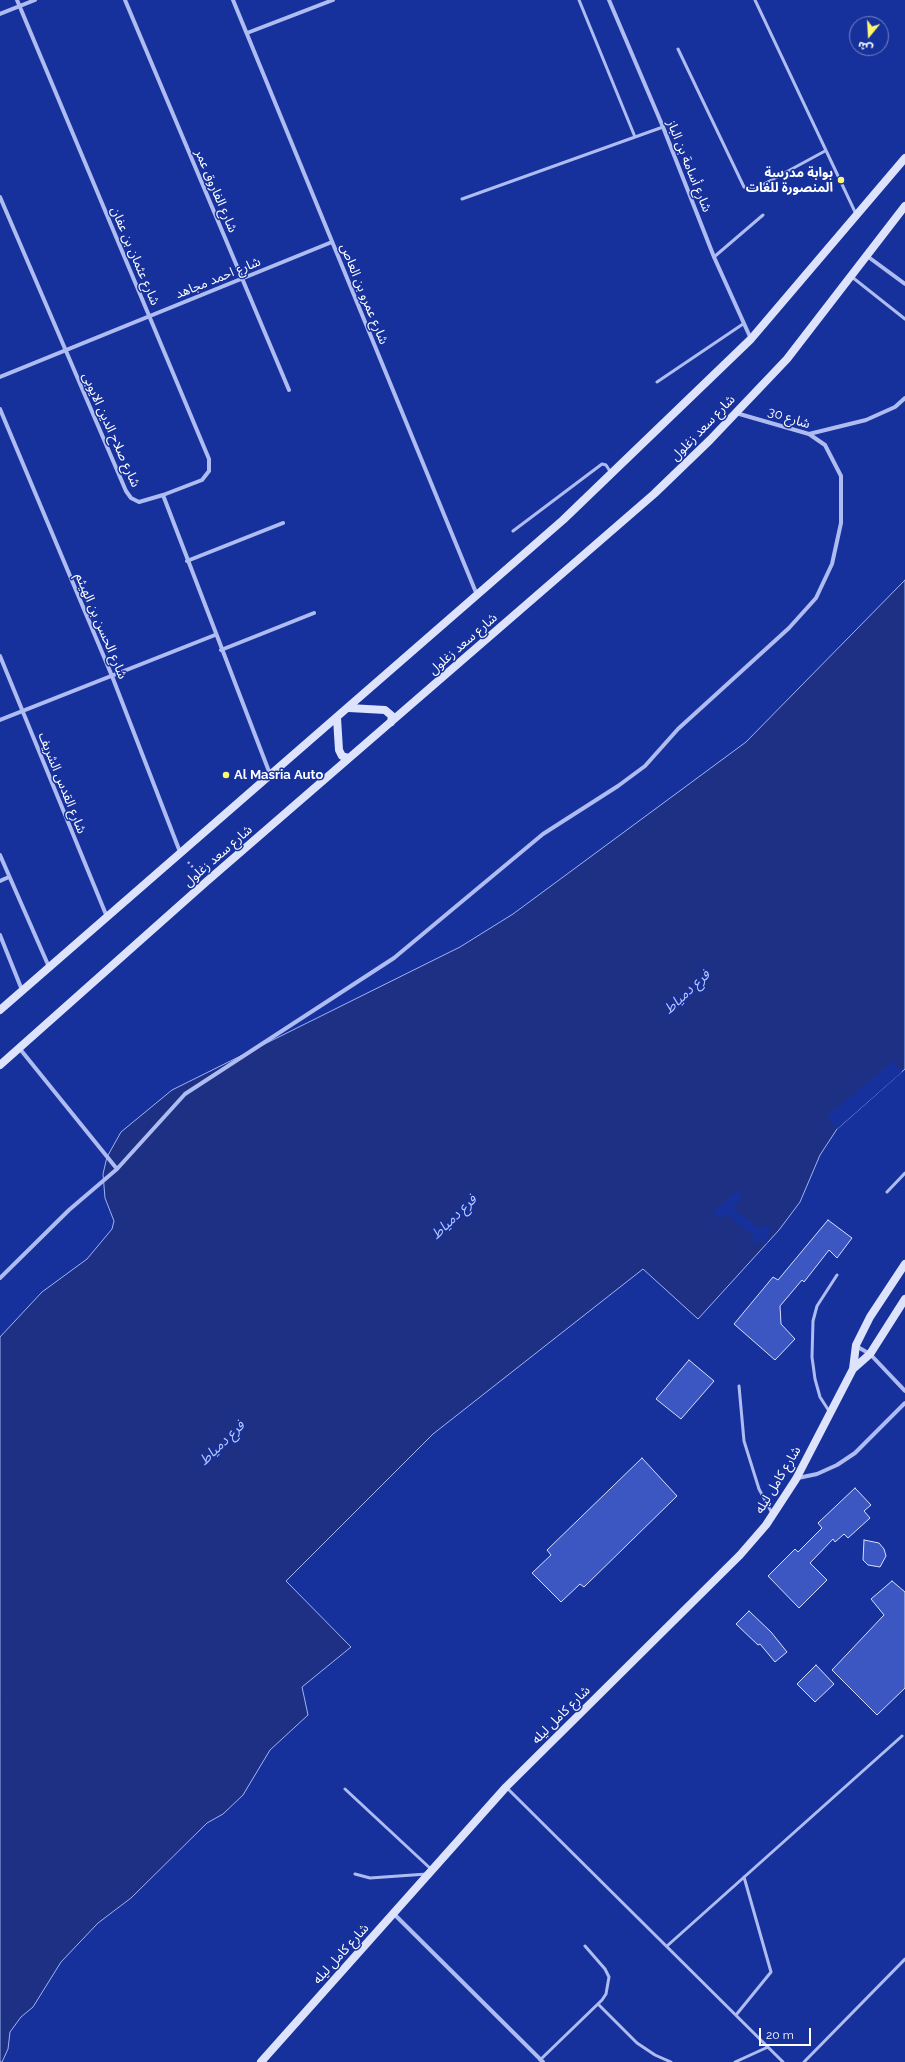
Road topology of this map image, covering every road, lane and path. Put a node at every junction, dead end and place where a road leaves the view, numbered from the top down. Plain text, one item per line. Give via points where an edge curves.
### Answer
1 (17, 0) edge
2 (35, 0) edge
3 (125, 0) edge
4 (233, 0) edge
5 (333, 0) edge
6 (579, 0) edge
7 (609, 0) edge
8 (755, 0) edge
9 (326, 1) edge
10 (19, 6) junction
11 (0, 14) edge
12 (247, 33) junction
13 (678, 49) dead end
14 (663, 127) junction
15 (635, 137) junction
16 (825, 151) junction
17 (905, 158) edge
18 (0, 196) edge
19 (462, 199) dead end
20 (905, 206) edge
21 (856, 214) junction
22 (763, 215) dead end
23 (332, 242) junction
24 (866, 255) junction
25 (714, 257) junction
26 (851, 276) junction
27 (242, 279) junction
28 (905, 284) edge
29 (150, 316) junction
30 (905, 319) edge
31 (743, 324) junction
32 (751, 339) junction
33 (66, 351) junction
34 (0, 377) edge
35 (657, 382) dead end
36 (289, 390) dead end
37 (905, 398) edge
38 (0, 409) edge
39 (735, 413) junction
40 (809, 434) junction
41 (612, 473) junction
42 (163, 495) junction
43 (283, 523) dead end
44 (513, 531) dead end
45 (187, 561) junction
46 (477, 595) junction
47 (314, 614) dead end
48 (215, 635) junction
49 (221, 650) junction
50 (0, 656) edge
51 (112, 676) junction
52 (349, 708) junction
53 (22, 711) junction
54 (337, 718) junction
55 (0, 720) edge
56 (391, 722) junction
57 (349, 758) junction
58 (270, 775) junction
59 (180, 852) junction
60 (0, 855) edge
61 (9, 877) junction
62 (0, 881) edge
63 (206, 882) junction
64 (107, 917) junction
65 (0, 935) edge
66 (49, 968) junction
67 (23, 990) junction
68 (0, 1010) edge
69 (20, 1049) junction
70 (0, 1065) edge
71 (117, 1169) junction
72 (905, 1173) edge
73 (887, 1192) dead end
74 (905, 1264) edge
75 (837, 1276) dead end
76 (0, 1278) edge
77 (905, 1299) edge
78 (856, 1345) junction
79 (870, 1354) junction
80 (853, 1369) junction
81 (739, 1386) dead end
82 (905, 1391) edge
83 (905, 1404) edge
84 (830, 1413) junction
85 (796, 1478) junction
86 (773, 1514) junction
87 (902, 1736) dead end
88 (506, 1788) junction
89 (345, 1789) dead end
90 (430, 1872) junction
91 (355, 1874) dead end
92 (744, 1877) junction
93 (393, 1913) junction
94 (585, 1946) dead end
95 (667, 1946) junction
96 (905, 1959) edge
97 (598, 2004) junction
98 (736, 2015) junction
99 (768, 2047) junction
100 (542, 2061) edge
101 (261, 2062) edge
102 (671, 2062) edge
103 (735, 2062) edge
104 (783, 2062) edge
105 (804, 2062) edge

1 - 10 street, شارع عثمان بن عفان
2 - 10 street
3 - 27 street, شارع الفاروق عمر
4 - 12 street, شارع عمرو بن العاص
5 - 9 street
6 - 15 lane
7 - 14 street, شارع أسامة بن الباز
8 - 16 lane
9 - 12 street
10 - 11 street
10 - 29 street, شارع عثمان بن عفان
12 - 23 street, شارع عمرو بن العاص
13 - 16 lane via 744,187 753,190
14 - 15 lane
14 - 25 street, شارع أسامة بن الباز
15 - 19 lane
16 - 21 lane
17 - 21 main road, شارع سعد زغلول
18 - 33 street, شارع صلاح الدين الايوبى
20 - 24 main road, شارع سعد زغلول
21 - 32 main road, شارع سعد زغلول
22 - 25 lane
23 - 27 street, شارع احمد مجاهد
23 - 46 street, شارع عمرو بن العاص
24 - 26 main road, شارع سعد زغلول
24 - 28 street
25 - 31 street, شارع أسامة بن الباز
26 - 30 lane
26 - 39 main road, شارع سعد زغلول via 787,359
27 - 29 street, شارع احمد مجاهد
27 - 36 street, شارع الفاروق عمر
29 - 33 street, شارع احمد مجاهد
29 - 42 street, شارع عثمان بن عفان via 210,465 202,480
31 - 32 street, شارع أسامة بن الباز
31 - 35 lane
32 - 41 main road, شارع سعد زغلول
33 - 34 street, شارع احمد مجاهد
33 - 42 street, شارع صلاح الدين الايوبى via 128,495 139,502
37 - 40 street via 895,407 866,420
38 - 51 street, شارع الحسن بن الهيثم
39 - 40 street, شارع 30
39 - 56 main road, شارع سعد زغلول via 654,494
40 - 71 street, شارع 30 via 825,445 840,476 841,523 832,564 816,598 789,628 678,729 645,766 543,834 394,958 185,1094
41 - 44 lane via 606,465 601,465
41 - 46 main road, شارع سعد زغلول via 563,520
42 - 45 street
43 - 45 street
45 - 48 street
46 - 52 main road, شارع سعد زغلول
47 - 49 street
48 - 49 street
48 - 51 street
49 - 58 street
50 - 53 street, شارع القدس الشريف
51 - 53 street
51 - 59 street, شارع الحسن بن الهيثم
52 - 54 main road, شارع سعد زغلول
52 - 56 main road via 385,710 392,716
53 - 55 street
53 - 64 street, شارع القدس الشريف
54 - 57 main road via 339,750 342,756
54 - 58 main road, شارع سعد زغلول
56 - 57 main road, شارع سعد زغلول
57 - 63 main road, شارع سعد زغلول
58 - 59 main road, شارع سعد زغلول
59 - 63 path
59 - 64 main road, شارع سعد زغلول
60 - 61 street
61 - 62 street
61 - 66 street
63 - 69 main road, شارع سعد زغلول
64 - 66 main road, شارع سعد زغلول
65 - 67 street
66 - 67 main road, شارع سعد زغلول
67 - 68 main road, شارع سعد زغلول
69 - 70 main road, شارع سعد زغلول
69 - 71 street
71 - 76 street, شارع 30 via 69,1210
72 - 73 lane
74 - 78 main road, شارع كامل ليله via 870,1317
75 - 84 lane via 817,1306 813,1321 812,1357 815,1379 820,1397
77 - 79 main road, شارع كامل ليله
78 - 79 street
78 - 80 main road, شارع كامل ليله
79 - 80 main road, شارع كامل ليله
79 - 82 street
80 - 84 main road, شارع كامل ليله
81 - 86 lane via 744,1441 759,1489
83 - 85 street via 855,1453 824,1471
84 - 85 main road, شارع كامل ليله
85 - 86 main road, شارع كامل ليله
86 - 88 main road, شارع كامل ليله via 740,1555
87 - 92 lane
88 - 90 main road, شارع كامل ليله
88 - 95 lane
89 - 90 lane
90 - 91 lane via 370,1878
90 - 93 main road, شارع كامل ليله
92 - 95 lane
92 - 98 lane via 771,1972
93 - 100 street
93 - 101 main road, شارع كامل ليله
94 - 97 lane via 605,1968 608,1977 606,1994
95 - 98 lane
96 - 105 lane
97 - 100 lane
97 - 102 lane via 637,2042 655,2055
98 - 99 lane
99 - 103 lane
99 - 104 lane

